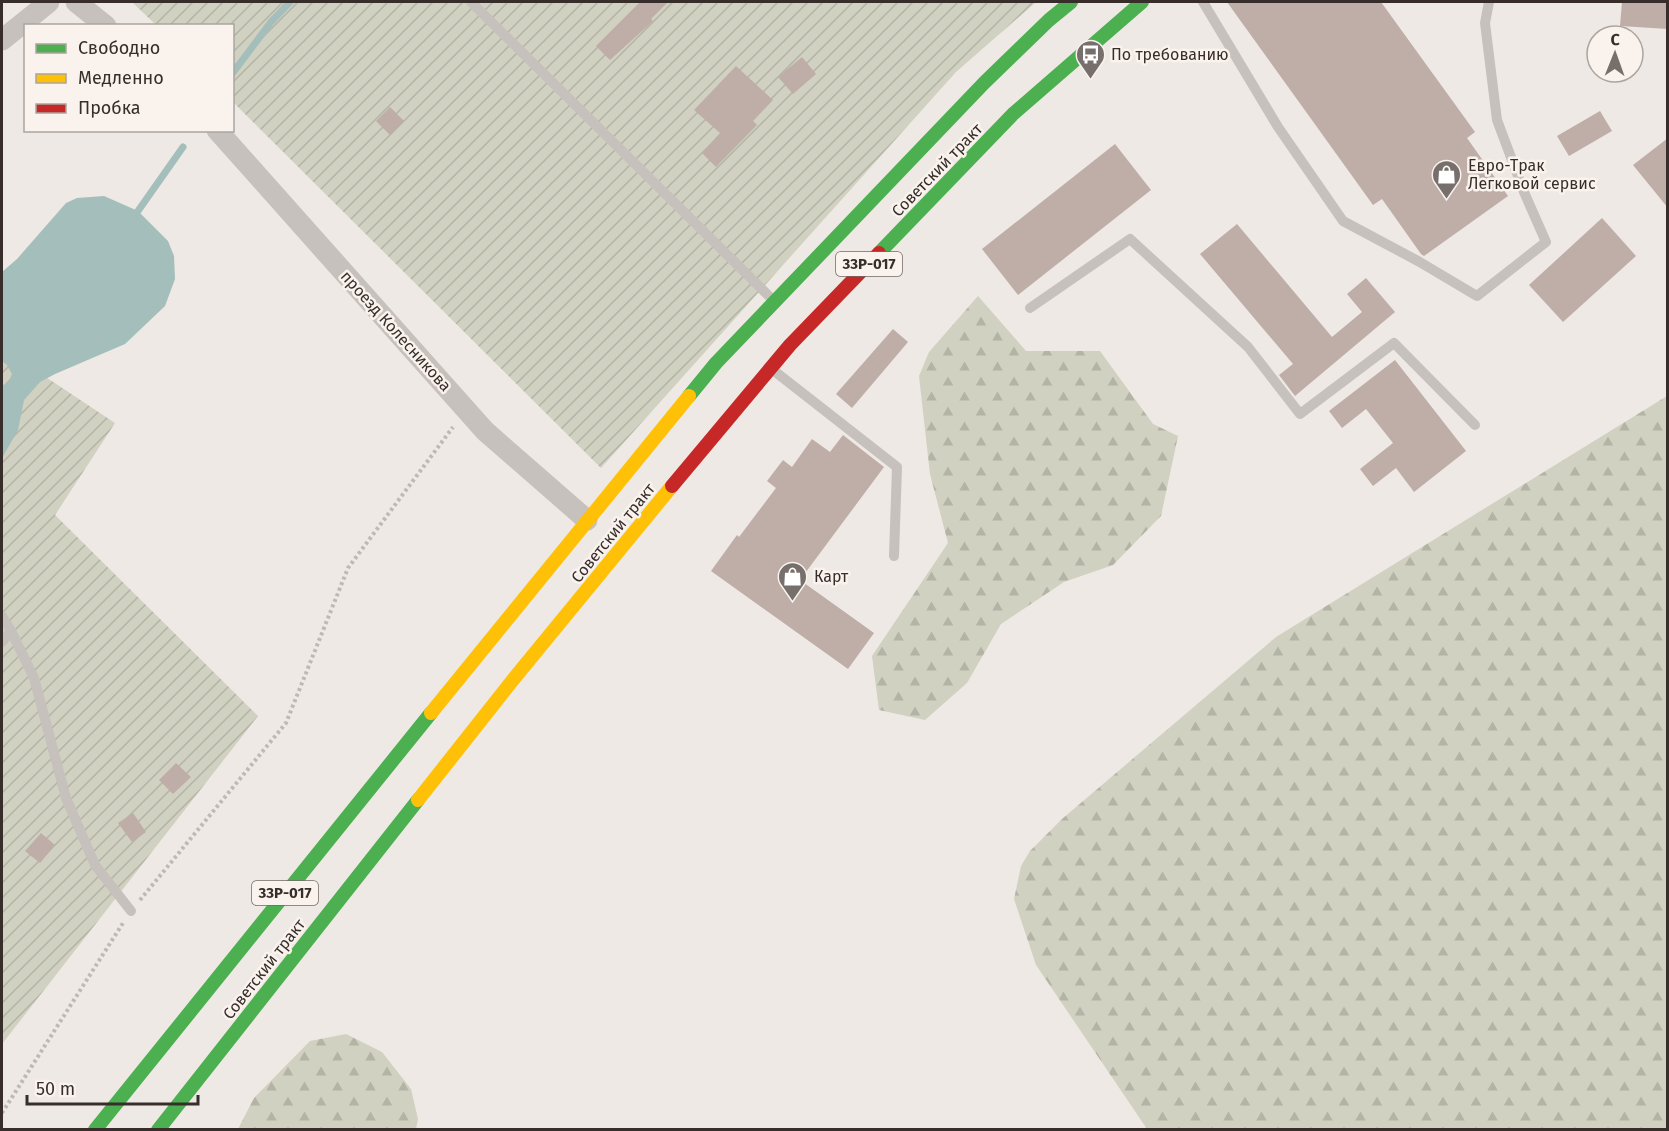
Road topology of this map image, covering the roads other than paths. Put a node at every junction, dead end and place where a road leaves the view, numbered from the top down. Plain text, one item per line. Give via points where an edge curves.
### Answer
1 (50, 2) edge
2 (76, 2) edge
3 (471, 2) edge
4 (1071, 2) edge
5 (1142, 2) edge
6 (1203, 2) edge
7 (1489, 2) edge
8 (104, 24) edge
9 (2, 40) edge
10 (219, 132) edge
11 (775, 302) junction
12 (1030, 308) dead end
13 (771, 368) junction
14 (1475, 425) dead end
15 (591, 523) junction
16 (894, 556) dead end
17 (2, 616) edge
18 (10, 631) junction
19 (2, 642) edge
20 (131, 911) road end
21 (95, 1130) edge
22 (158, 1130) edge

1 - 9 street
2 - 8 street
3 - 11 lane
4 - 11 highway, Советский тракт / 33Р-017 via 984,83
5 - 13 highway, Советский тракт / 33Р-017 via 1013,114
6 - 7 lane via 1278,127 1343,221 1477,296 1546,242 1497,120 1485,23
10 - 15 street, проезд Колесникова via 485,431
11 - 15 highway, Советский тракт / 33Р-017 via 716,363
12 - 14 lane via 1130,239 1248,347 1300,414 1394,343
13 - 16 lane via 897,466
13 - 22 highway, Советский тракт / 33Р-017 via 616,546
15 - 21 highway, Советский тракт / 33Р-017
17 - 18 lane
18 - 19 lane
18 - 20 lane via 34,678 70,807 95,865

